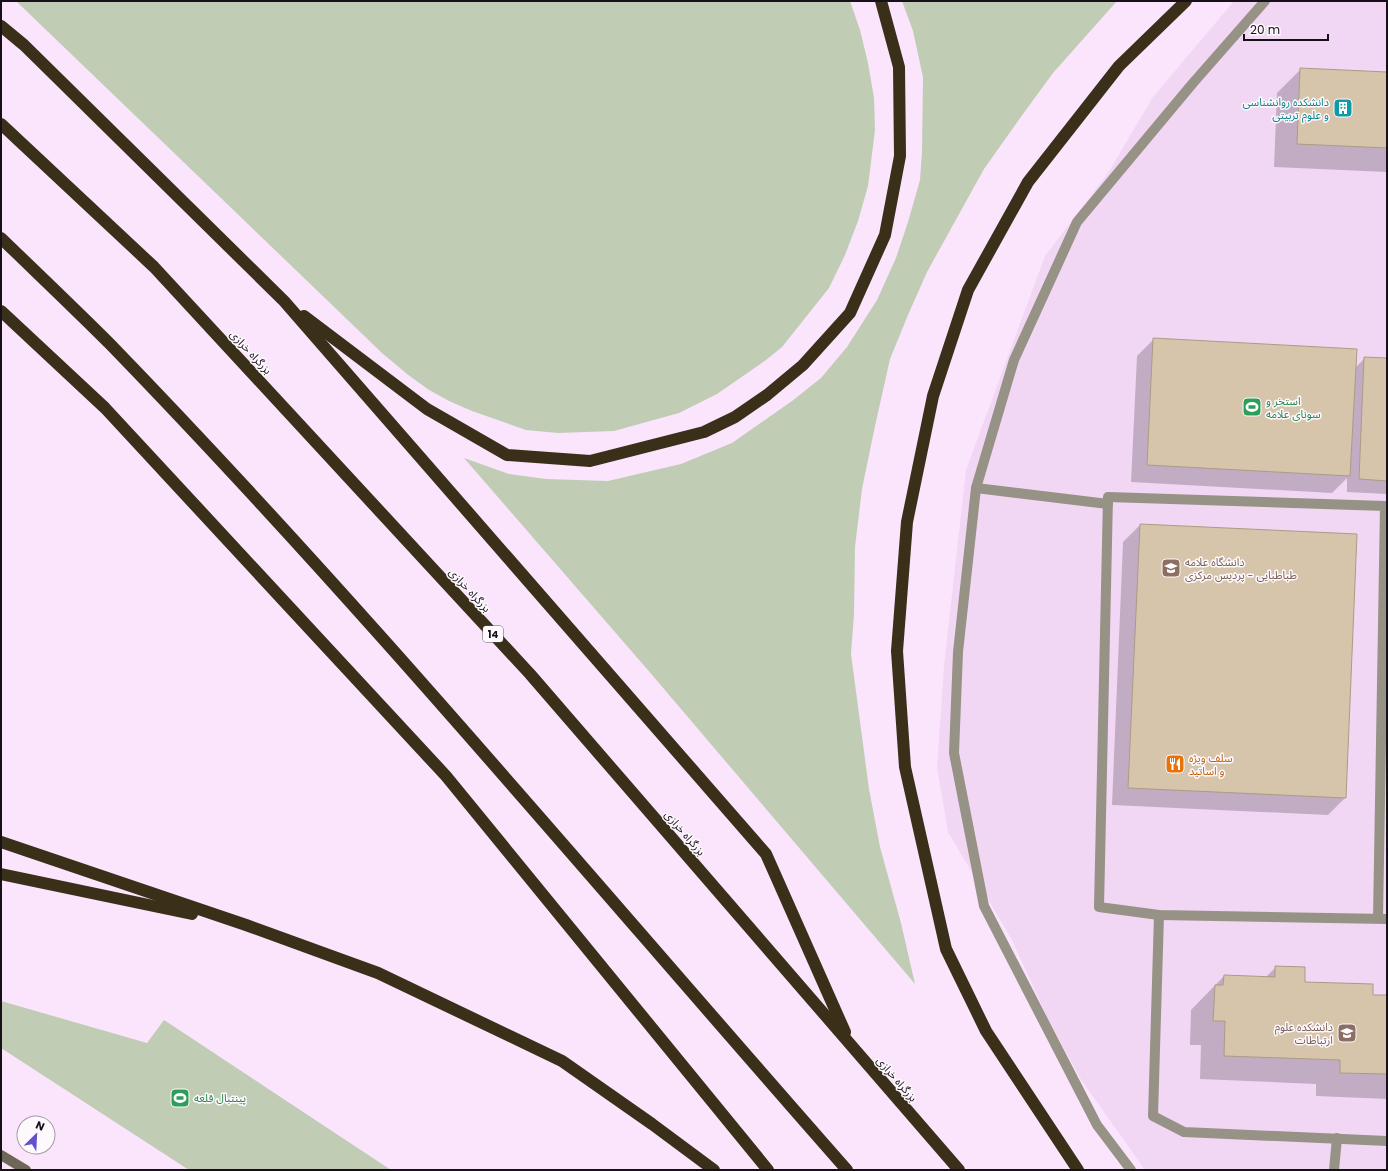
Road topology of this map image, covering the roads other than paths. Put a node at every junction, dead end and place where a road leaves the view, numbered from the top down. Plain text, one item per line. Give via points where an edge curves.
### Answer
1 (881, 1) edge
2 (1186, 1) edge
3 (1265, 1) edge
4 (1, 26) edge
5 (1, 124) edge
6 (1, 238) edge
7 (284, 301) junction
8 (1, 311) edge
9 (976, 488) junction
10 (1108, 504) junction
11 (1386, 506) edge
12 (1, 842) edge
13 (1, 874) edge
14 (1159, 915) junction
15 (1383, 919) edge
16 (246, 925) junction
17 (850, 1044) junction
18 (1337, 1138) junction
19 (1387, 1141) edge
20 (1, 1155) edge
21 (26, 1170) edge
22 (714, 1170) edge
23 (768, 1170) edge
24 (847, 1170) edge
25 (959, 1170) edge
26 (1078, 1170) edge
27 (1131, 1170) edge
28 (1334, 1170) edge

1 - 7 highway via 899,67 900,156 885,235 850,313 803,365 734,417 704,432 590,461 507,454 427,409
2 - 26 highway via 1119,66 1028,182 968,290 933,396 907,522 897,651 905,767 946,949 986,1031
3 - 9 lane via 1077,222 1014,360
4 - 7 highway via 30,51
5 - 17 highway, بزرگراه خرازی / 14 via 154,267 524,668
6 - 24 highway via 108,342 244,485 438,699
7 - 17 highway via 766,854
8 - 23 highway via 105,408 446,776
9 - 10 lane
9 - 27 lane via 958,652 954,753 984,906 1097,1125
10 - 11 lane via 1108,497
10 - 14 lane via 1099,907
11 - 15 lane
12 - 16 highway
13 - 16 highway
14 - 15 lane
14 - 18 lane via 1152,1116 1184,1132
16 - 22 highway via 378,973 562,1061
17 - 25 highway, بزرگراه خرازی / 14
18 - 19 lane
18 - 28 lane
20 - 21 street

